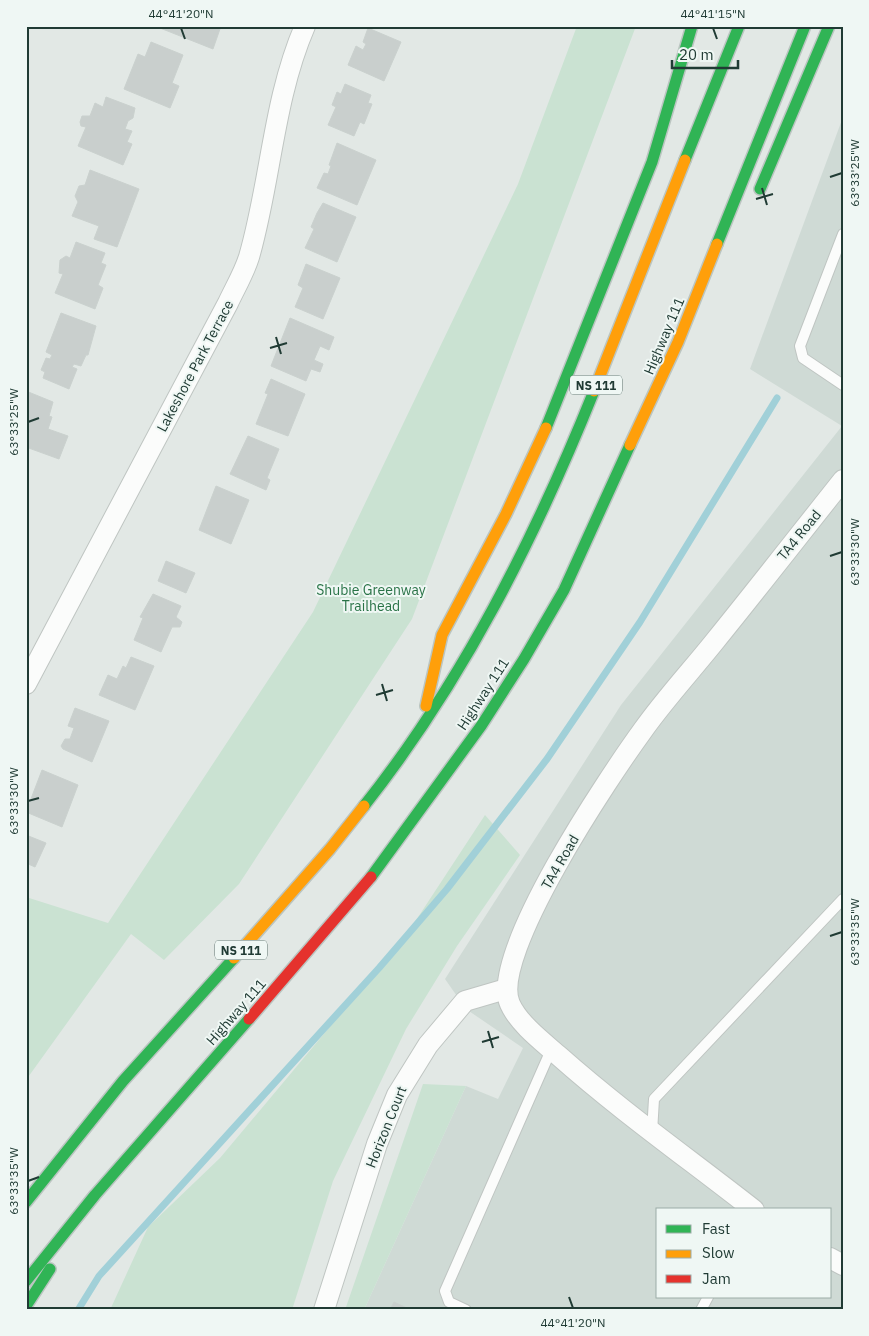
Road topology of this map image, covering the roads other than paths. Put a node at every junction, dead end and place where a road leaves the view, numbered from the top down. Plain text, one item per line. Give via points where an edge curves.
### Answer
1 (305, 26) edge
2 (692, 26) edge
3 (739, 26) edge
4 (805, 26) edge
5 (829, 26) edge
6 (757, 197) dead end
7 (843, 234) edge
8 (677, 373) dead end
9 (843, 385) edge
10 (628, 453) junction
11 (843, 480) edge
12 (26, 684) edge
13 (421, 727) junction
14 (840, 907) edge
15 (506, 989) junction
16 (551, 1050) junction
17 (652, 1132) junction
18 (52, 1167) junction
19 (26, 1191) edge
20 (95, 1195) junction
21 (26, 1202) edge
22 (751, 1208) edge
23 (26, 1281) edge
24 (707, 1298) edge
25 (26, 1306) edge
26 (324, 1310) edge
27 (466, 1310) edge
28 (701, 1310) edge

1 - 12 street, Lakeshore Park Terrace via 294,51 280,102 248,260
2 - 13 highway via 652,162 548,423 506,514 442,636
3 - 13 highway, NS 111 via 576,434 535,528 469,651
4 - 10 highway, Highway 111 via 678,342
5 - 6 highway
7 - 9 lane via 800,346 803,358
8 - 10 highway
10 - 20 highway, Highway 111 via 564,590 524,659 436,789 380,866 307,953
11 - 15 street, TA4 Road via 643,730 612,776 548,880 521,934
13 - 18 highway, NS 111 via 374,792 309,872
14 - 17 lane via 654,1099
15 - 16 street via 510,1004 521,1020
15 - 26 street, Horizon Court via 465,1001 428,1045 396,1095
16 - 17 street
16 - 27 lane via 444,1291 448,1302
17 - 22 street
18 - 19 highway
18 - 21 highway, NS 111
20 - 23 highway, Highway 111
20 - 25 highway
24 - 28 lane

